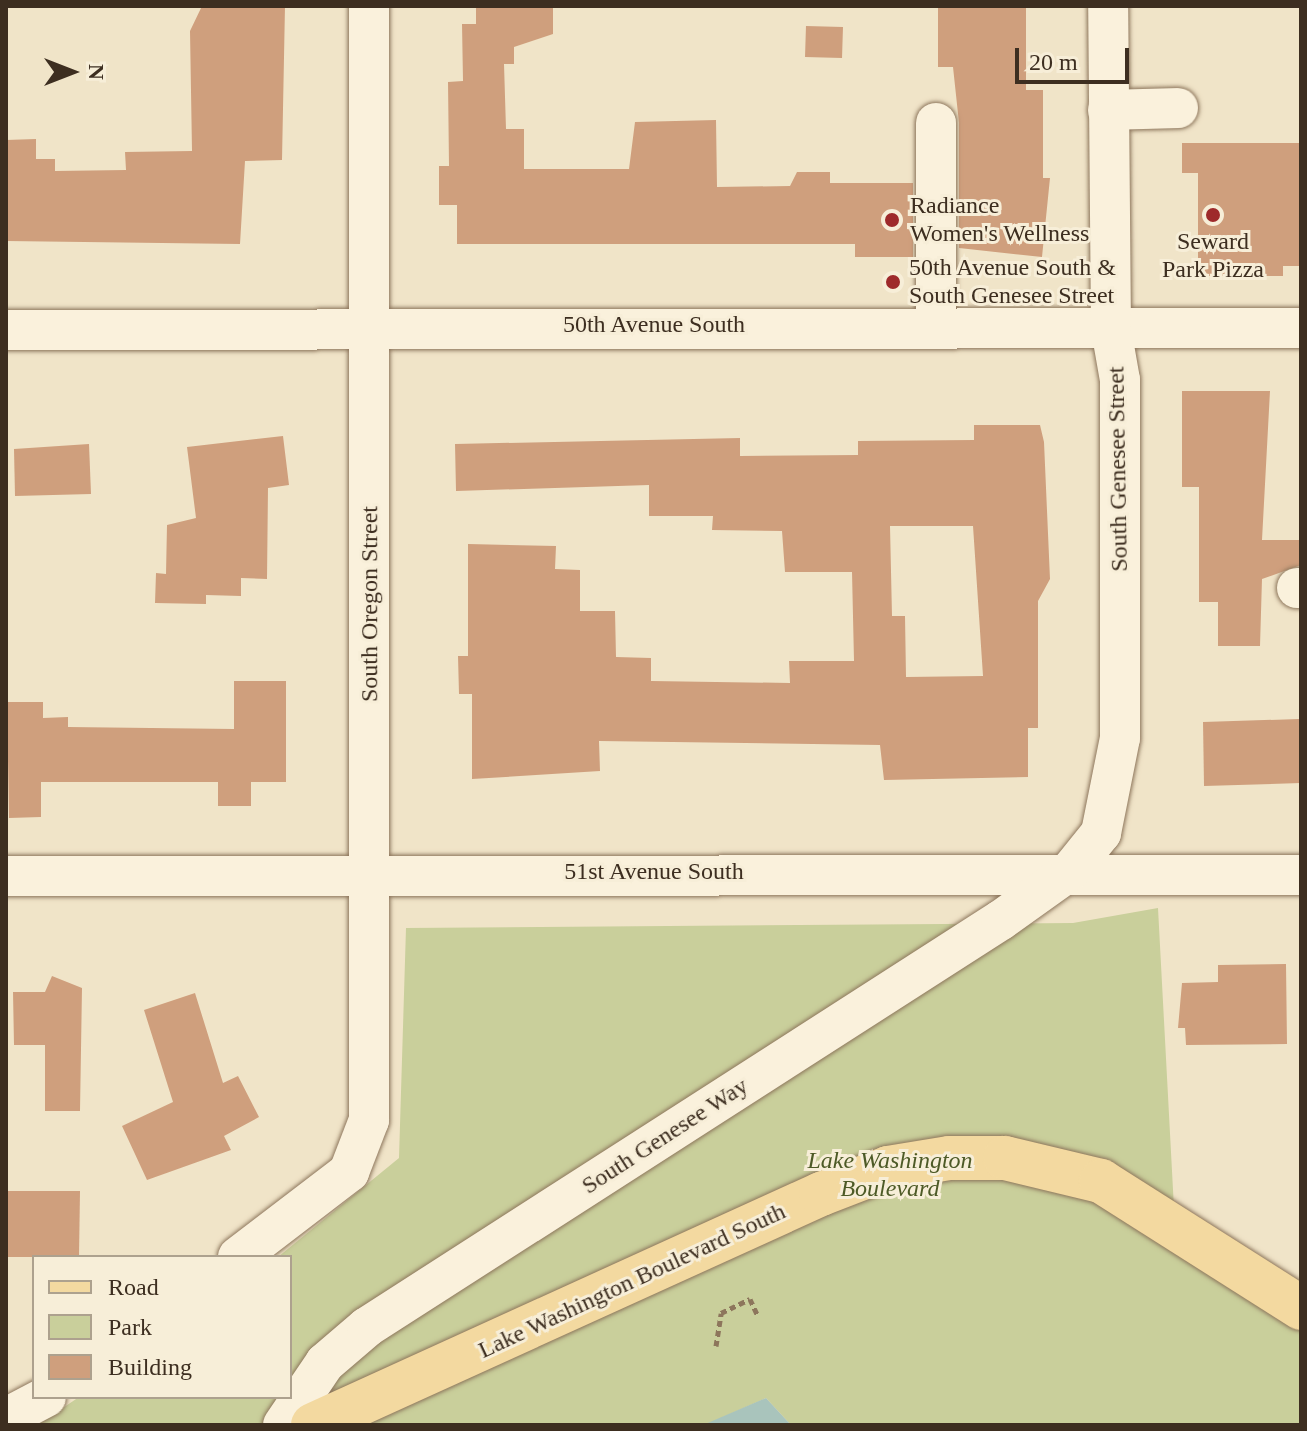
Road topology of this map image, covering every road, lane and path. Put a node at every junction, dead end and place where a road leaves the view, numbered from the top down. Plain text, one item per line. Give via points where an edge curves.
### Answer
1 (369, 6) edge
2 (1108, 6) edge
3 (1178, 108) dead end
4 (1108, 110) junction
5 (936, 123) dead end
6 (936, 324) junction
7 (370, 327) junction
8 (1301, 328) edge
9 (1111, 329) junction
10 (6, 330) edge
11 (1071, 870) junction
12 (371, 873) junction
13 (1301, 875) edge
14 (6, 876) edge
15 (241, 1255) edge
16 (1301, 1308) edge
17 (758, 1316) dead end
18 (716, 1346) dead end
19 (42, 1399) edge
20 (6, 1418) edge
21 (283, 1425) edge
22 (313, 1425) edge

1 - 7 street, South Oregon Street
2 - 4 street, South Genesee Street
3 - 4 street
4 - 9 street, South Genesee Street
5 - 6 street
6 - 7 street, 50th Avenue South
6 - 9 street, 50th Avenue South
7 - 10 street, 50th Avenue South
7 - 12 street, South Oregon Street
8 - 9 street, 50th Avenue South
9 - 11 street, South Genesee Street via 1120,380 1120,738 1101,833
11 - 12 street, 51st Avenue South
11 - 13 street, 51st Avenue South
11 - 21 street, South Genesee Way via 367,1327 325,1363
12 - 14 street, 51st Avenue South
12 - 15 street, South Oregon Street via 369,1120 364,1149 329,1188
16 - 22 main road, Lake Washington Boulevard South via 1101,1181 1005,1158 949,1158 888,1168 821,1194
17 - 18 path via 750,1299 721,1313
19 - 20 street

